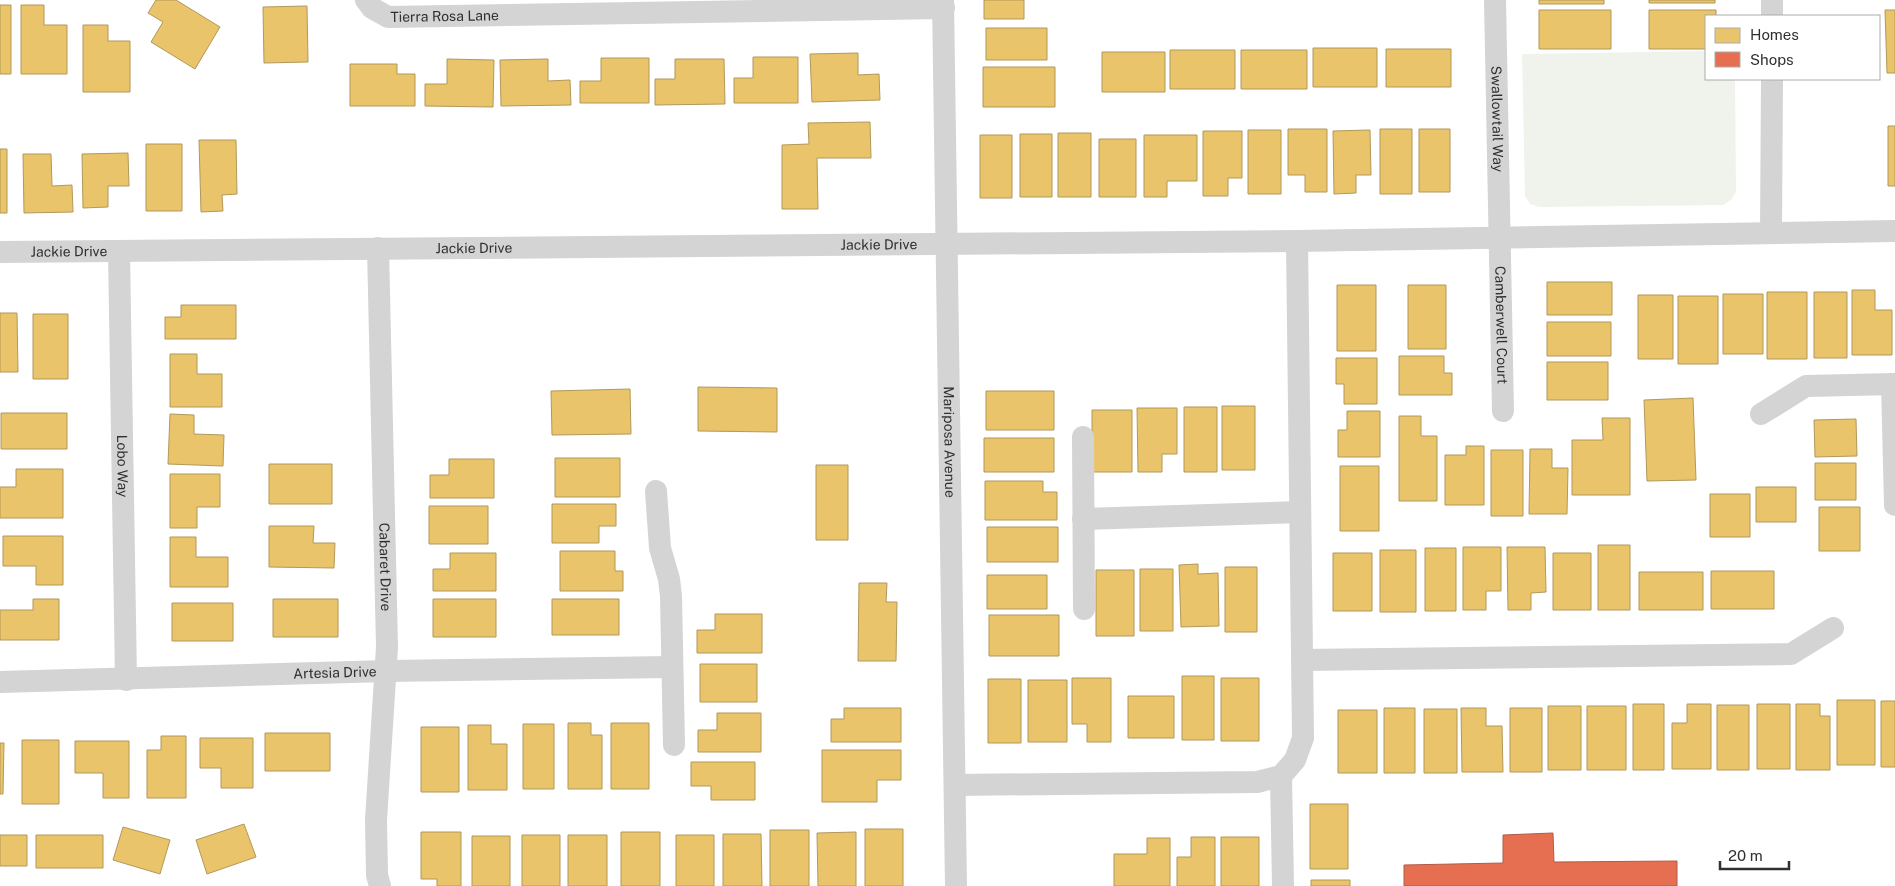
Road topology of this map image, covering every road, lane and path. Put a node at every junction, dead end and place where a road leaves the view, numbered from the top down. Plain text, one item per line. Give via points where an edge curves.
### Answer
1 (366, 0) edge
2 (1495, 0) edge
3 (1772, 0) edge
4 (943, 4) edge
5 (530, 7) edge
6 (1772, 15) edge
7 (1772, 80) edge
8 (1895, 231) edge
9 (1771, 232) junction
10 (1499, 238) junction
11 (1297, 241) junction
12 (947, 243) junction
13 (378, 248) junction
14 (0, 252) edge
15 (119, 252) junction
16 (1893, 384) edge
17 (1503, 411) dead end
18 (1761, 414) dead end
19 (1083, 437) dead end
20 (656, 491) dead end
21 (1895, 506) edge
22 (1300, 512) junction
23 (1083, 519) junction
24 (1084, 609) dead end
25 (1833, 628) dead end
26 (1302, 660) junction
27 (671, 667) junction
28 (388, 671) junction
29 (126, 680) junction
30 (0, 682) edge
31 (674, 745) dead end
32 (1281, 776) junction
33 (955, 785) junction
34 (380, 886) edge
35 (956, 886) edge
36 (1283, 886) edge

1 - 5 street, Tierra Rosa Lane via 372,8 388,17
2 - 10 street, Swallowtail Way
3 - 6 street
4 - 5 street, Tierra Rosa Lane
4 - 12 street, Mariposa Avenue
7 - 9 street
8 - 9 street, Jackie Drive
9 - 10 street, Jackie Drive
10 - 11 street, Jackie Drive
10 - 17 street, Camberwell Court
11 - 12 street, Jackie Drive
11 - 22 street
12 - 13 street, Jackie Drive
12 - 33 street, Mariposa Avenue
13 - 15 street, Jackie Drive
13 - 28 street, Cabaret Drive
14 - 15 street, Jackie Drive
15 - 29 street, Lobo Way
16 - 18 street via 1806,386
16 - 21 street
19 - 23 street
20 - 27 street via 660,548 671,596
22 - 23 street
22 - 26 street
23 - 24 street
25 - 26 street via 1791,654
26 - 32 street via 1303,738 1295,760
27 - 28 street, Artesia Drive
27 - 31 street
28 - 29 street, Artesia Drive
28 - 34 street, Cabaret Drive via 376,820
29 - 30 street, Artesia Drive
32 - 33 street via 1257,782
32 - 36 street
33 - 35 street, Mariposa Avenue

